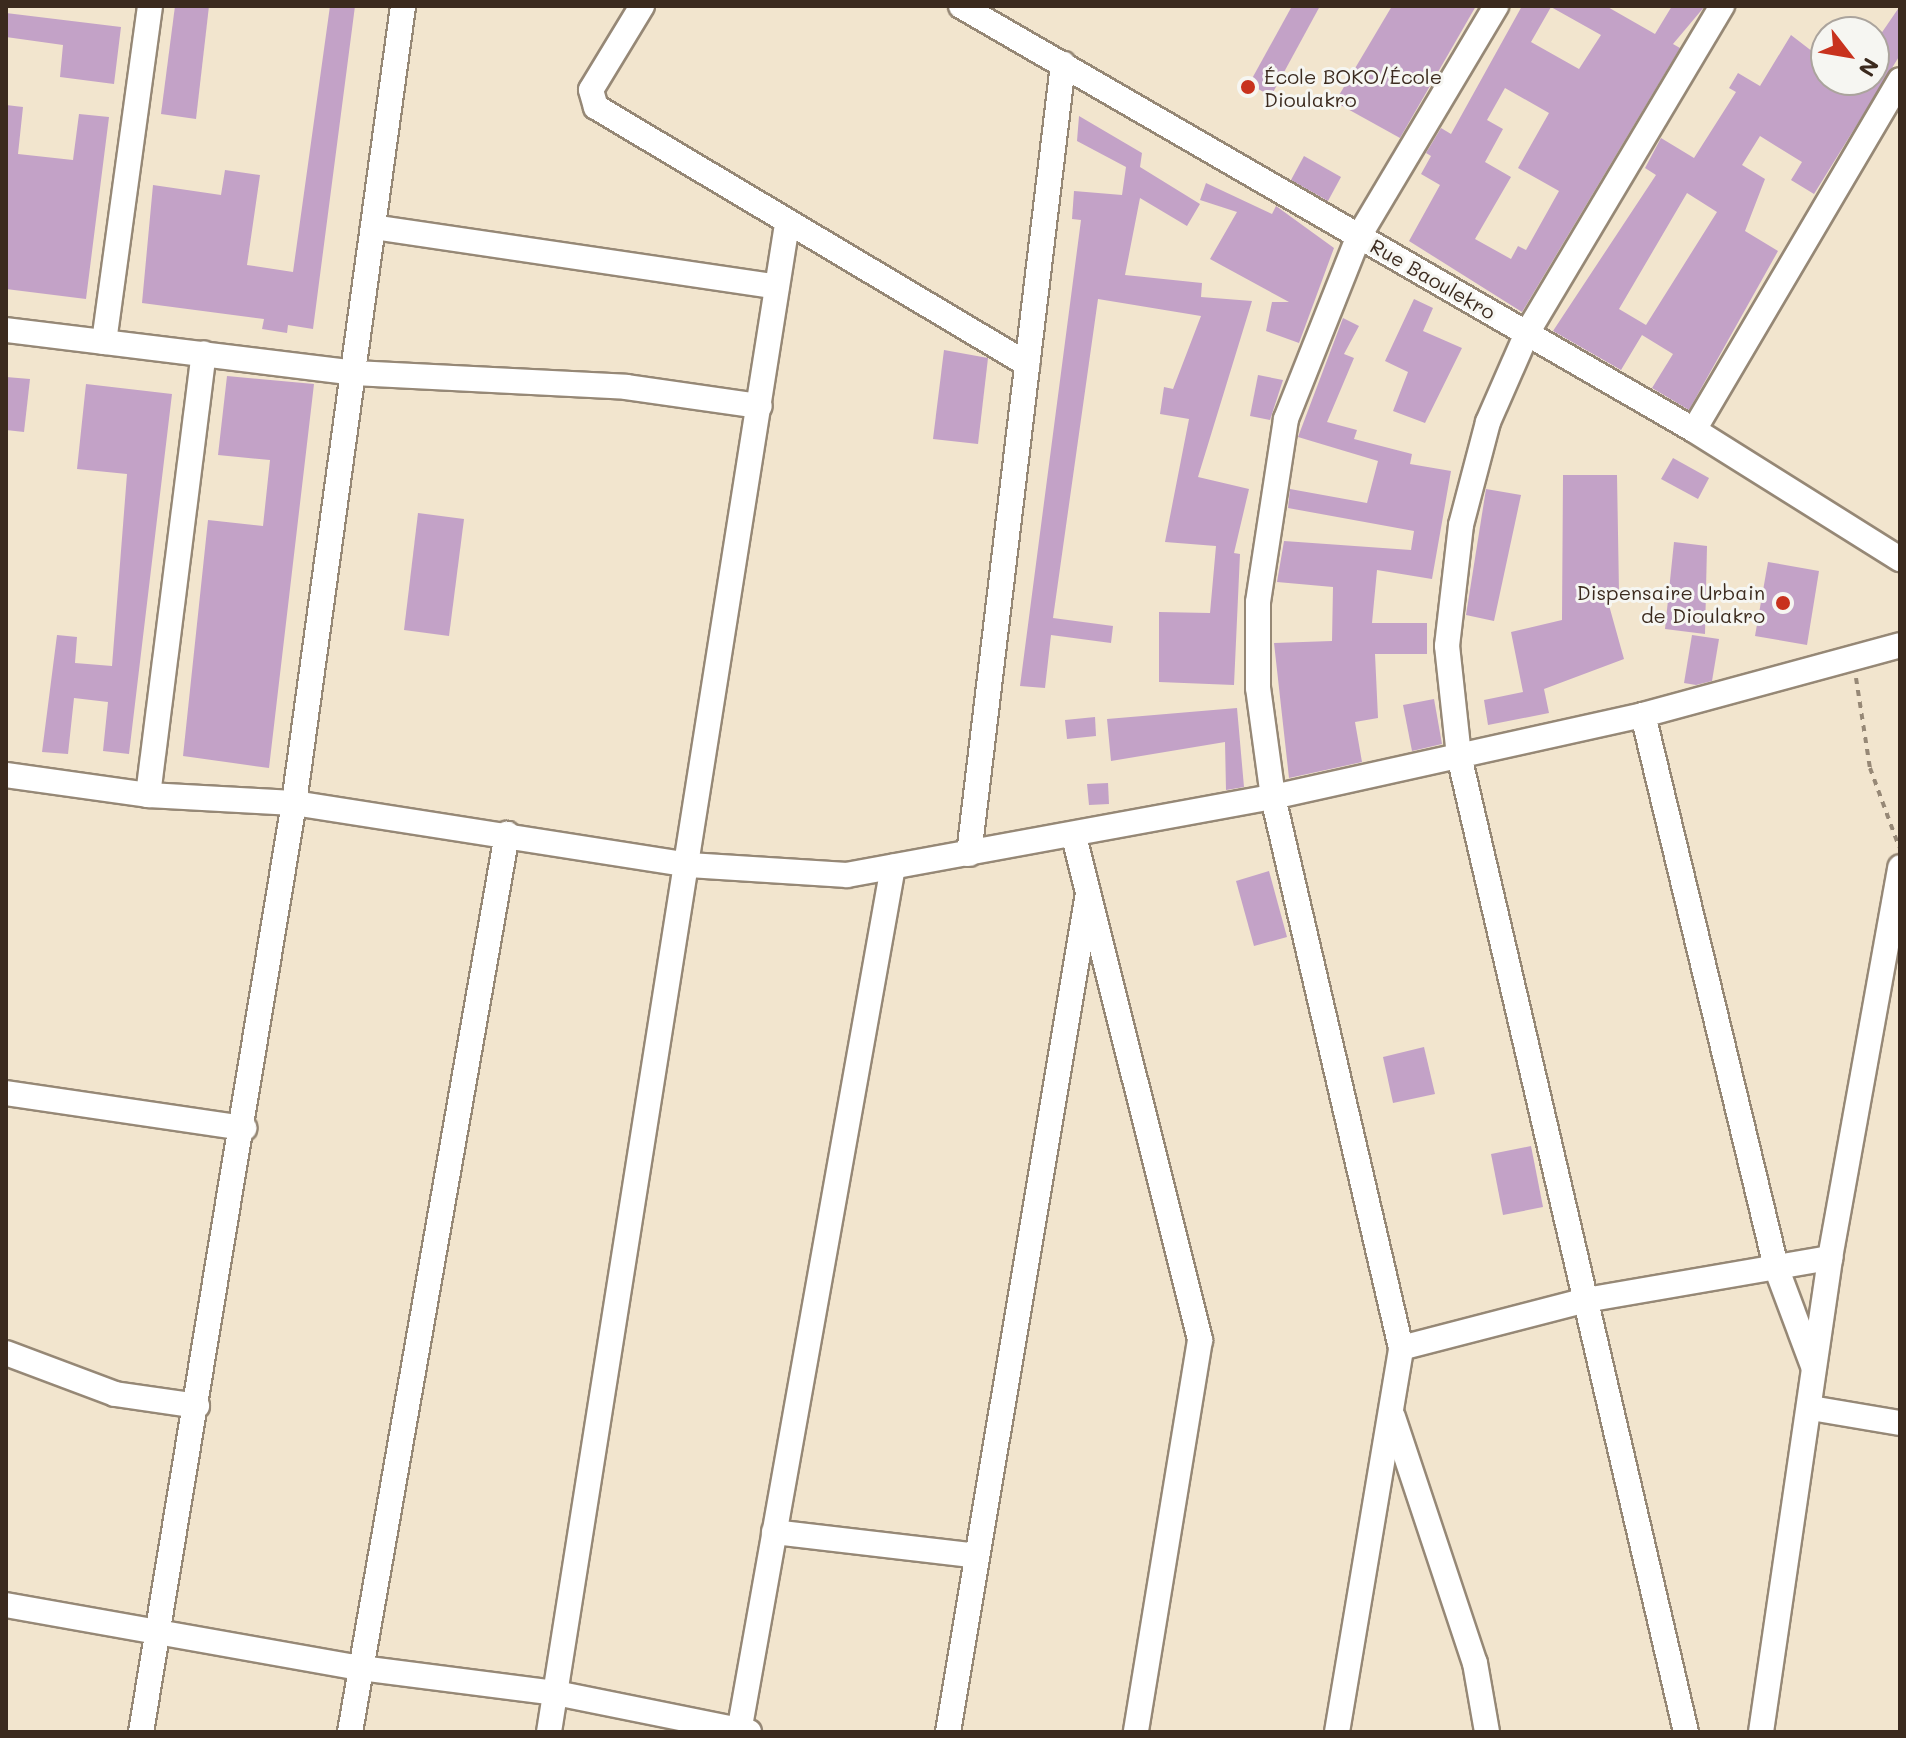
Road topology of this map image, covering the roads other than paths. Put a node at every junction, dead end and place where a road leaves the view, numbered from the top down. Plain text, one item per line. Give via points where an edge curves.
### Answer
1 (150, 6) edge
2 (403, 6) edge
3 (642, 6) edge
4 (961, 6) edge
5 (1496, 6) edge
6 (1722, 6) edge
7 (1063, 64) junction
8 (1900, 80) edge
9 (787, 224) junction
10 (373, 227) junction
11 (1359, 236) junction
12 (777, 287) junction
13 (6, 330) edge
14 (1527, 333) junction
15 (104, 342) junction
16 (204, 354) junction
17 (1027, 364) junction
18 (354, 373) junction
19 (760, 406) junction
20 (1694, 430) junction
21 (1900, 559) edge
22 (1900, 645) edge
23 (1643, 715) junction
24 (1459, 756) junction
25 (6, 775) edge
26 (148, 795) junction
27 (1273, 797) junction
28 (294, 803) junction
29 (507, 834) junction
30 (1074, 836) junction
31 (969, 854) junction
32 (689, 865) junction
33 (893, 867) junction
34 (1900, 867) edge
35 (1090, 885) junction
36 (6, 1093) edge
37 (244, 1128) junction
38 (1830, 1258) junction
39 (1776, 1267) junction
40 (1586, 1300) junction
41 (1401, 1348) junction
42 (6, 1353) edge
43 (1815, 1370) junction
44 (197, 1406) junction
45 (1811, 1408) junction
46 (1391, 1413) junction
47 (1900, 1423) edge
48 (774, 1532) junction
49 (977, 1556) junction
50 (6, 1605) edge
51 (159, 1634) junction
52 (361, 1668) junction
53 (556, 1693) junction
54 (742, 1731) edge
55 (141, 1732) edge
56 (350, 1732) edge
57 (549, 1732) edge
58 (948, 1732) edge
59 (1136, 1732) edge
60 (1337, 1732) edge
61 (1487, 1732) edge
62 (1686, 1732) edge
63 (1761, 1732) edge

1 - 15 street
2 - 10 street
3 - 9 street via 591,100
4 - 7 street, Rue Baoulekro
5 - 11 street
6 - 14 street
7 - 11 street, Rue Baoulekro
7 - 17 street
8 - 20 street
9 - 12 street
9 - 17 street
10 - 12 street
10 - 18 street
11 - 14 street, Rue Baoulekro
11 - 27 street via 1286,419 1268,513 1258,688
12 - 19 street
13 - 15 street
14 - 20 street, Rue Baoulekro
14 - 24 street via 1488,422 1461,525 1447,646
15 - 16 street
16 - 18 street
16 - 26 street
17 - 31 street
18 - 19 street via 626,387
18 - 28 street
19 - 32 street
20 - 21 street, Rue Baoulekro
22 - 23 street
23 - 24 street
23 - 39 street
24 - 27 street
24 - 40 street
25 - 26 street
26 - 28 street
27 - 30 street
27 - 41 street
28 - 29 street
28 - 37 street
29 - 32 street
29 - 52 street
30 - 31 street
30 - 35 street
31 - 33 street
32 - 33 street via 847,875
32 - 53 street
33 - 48 street
34 - 38 street
35 - 49 street
35 - 59 street via 1200,1340
36 - 37 street
37 - 44 street
38 - 39 street
38 - 43 street
39 - 40 street
39 - 43 street
40 - 41 street
40 - 62 street
41 - 46 street
42 - 44 street via 115,1394
43 - 45 street
44 - 51 street
45 - 47 street
45 - 63 street
46 - 60 street
46 - 61 street via 1475,1663
48 - 49 street
48 - 54 street
49 - 58 street
50 - 51 street
51 - 52 street
51 - 55 street
52 - 53 street
52 - 56 street
53 - 54 street
53 - 57 street

